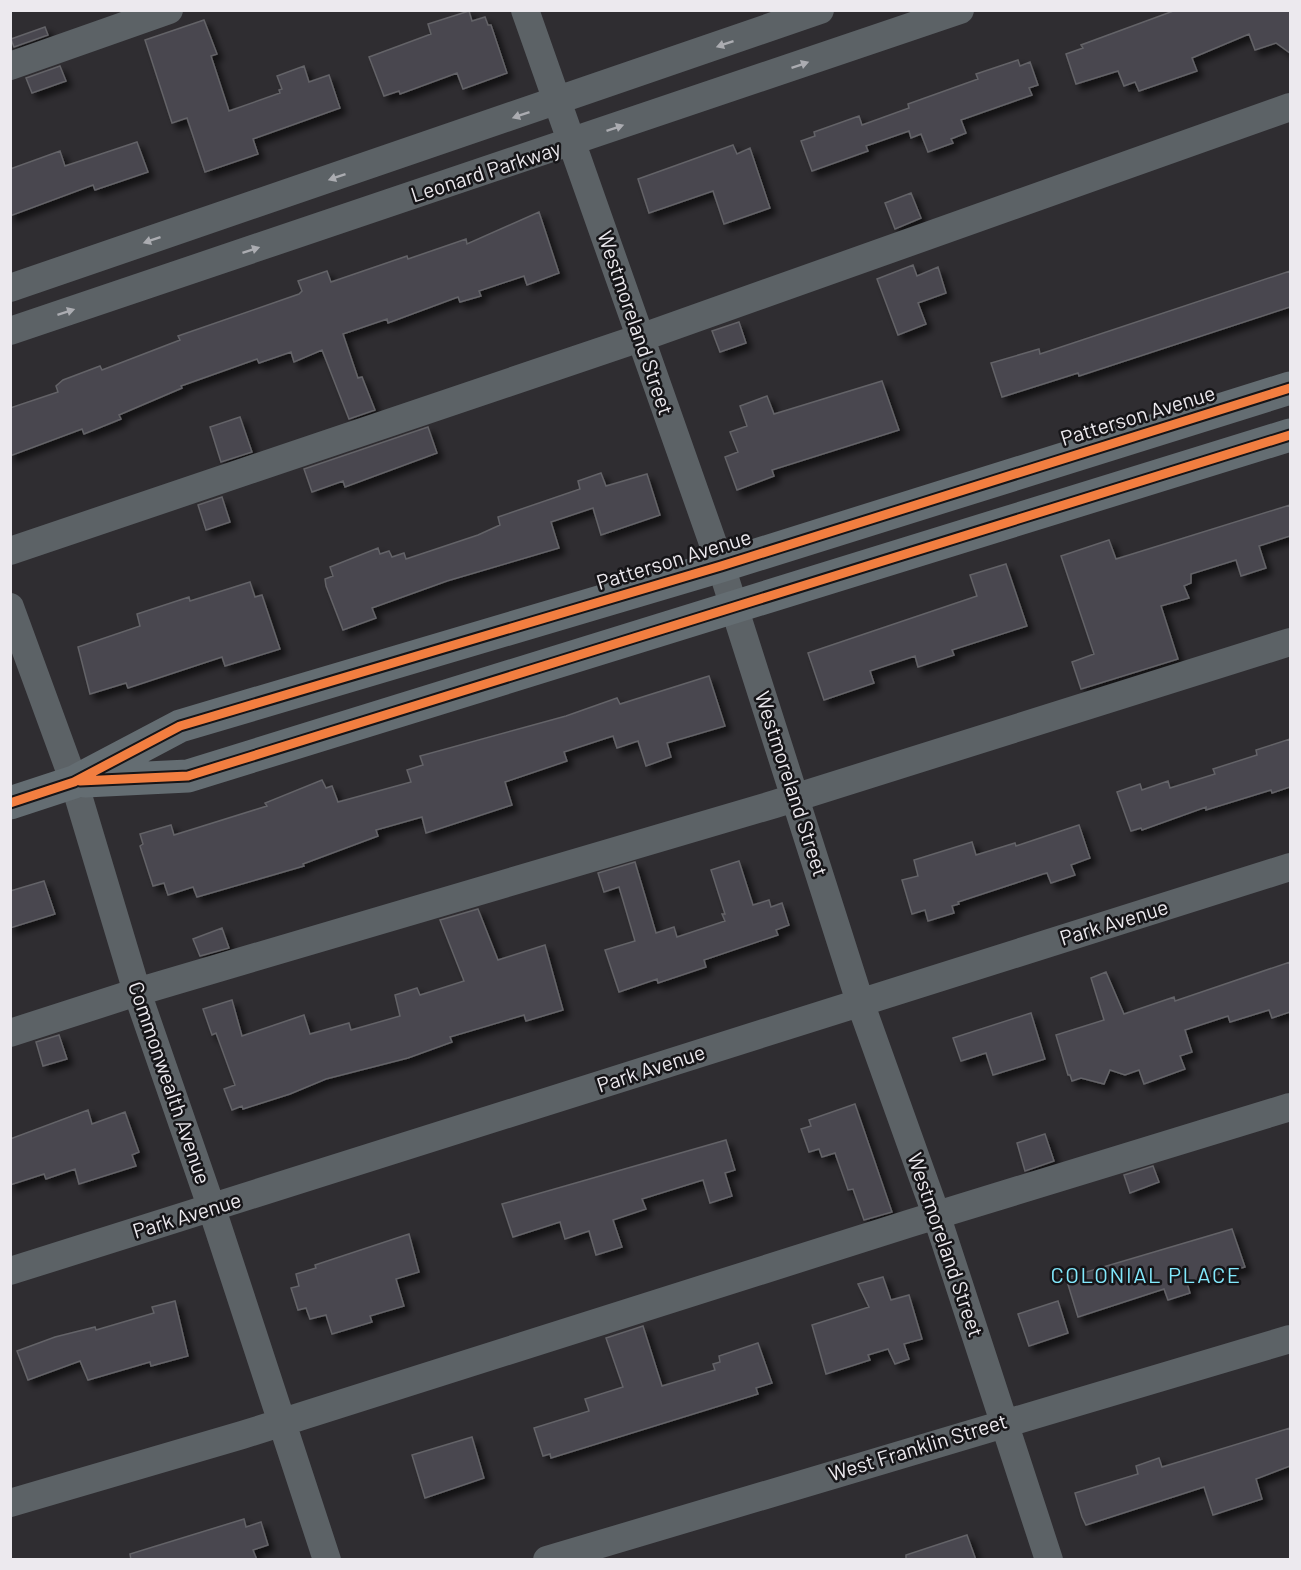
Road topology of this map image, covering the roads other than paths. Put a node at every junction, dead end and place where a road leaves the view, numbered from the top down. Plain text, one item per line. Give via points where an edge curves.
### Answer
1 (170, 10) edge
2 (525, 10) edge
3 (820, 10) edge
4 (960, 10) edge
5 (10, 66) edge
6 (557, 102) junction
7 (1290, 107) edge
8 (572, 143) junction
9 (10, 288) edge
10 (10, 331) edge
11 (640, 338) junction
12 (1290, 388) edge
13 (1290, 435) edge
14 (10, 551) edge
15 (721, 566) junction
16 (10, 607) edge
17 (735, 607) junction
18 (1290, 642) edge
19 (74, 782) junction
20 (795, 797) junction
21 (10, 803) edge
22 (1290, 867) edge
23 (137, 992) junction
24 (860, 1002) junction
25 (10, 1033) edge
26 (1290, 1107) edge
27 (212, 1209) junction
28 (937, 1217) junction
29 (10, 1271) edge
30 (1290, 1339) edge
31 (283, 1422) junction
32 (1004, 1422) junction
33 (10, 1503) edge
34 (327, 1560) edge
35 (547, 1560) edge
36 (1049, 1560) edge

1 - 5 street
2 - 6 street, Westmoreland Street
3 -> 6 street, Leonard Parkway
8 -> 4 street, Leonard Parkway
6 - 8 street, Westmoreland Street
6 -> 9 street, Leonard Parkway
7 - 11 street
10 -> 8 street, Leonard Parkway
8 - 11 street, Westmoreland Street
11 - 14 street
11 - 15 street, Westmoreland Street
12 - 15 main road, Patterson Avenue
13 - 17 main road, Patterson Avenue
15 - 17 street, Westmoreland Street
15 - 19 main road, Patterson Avenue via 180,726
16 - 19 street, Commonwealth Avenue
17 - 19 main road, Patterson Avenue via 188,776
17 - 20 street, Westmoreland Street
18 - 20 street
19 - 21 main road, Patterson Avenue
19 - 23 street, Commonwealth Avenue
20 - 23 street
20 - 24 street, Westmoreland Street
22 - 24 street, Park Avenue
23 - 25 street
23 - 27 street, Commonwealth Avenue
24 - 27 street, Park Avenue
24 - 28 street, Westmoreland Street
26 - 28 street
27 - 29 street, Park Avenue
27 - 31 street, Commonwealth Avenue
28 - 31 street
28 - 32 street, Westmoreland Street
30 - 32 street, West Franklin Street
31 - 33 street
31 - 34 street, Commonwealth Avenue
32 - 35 street, West Franklin Street
32 - 36 street, Westmoreland Street

